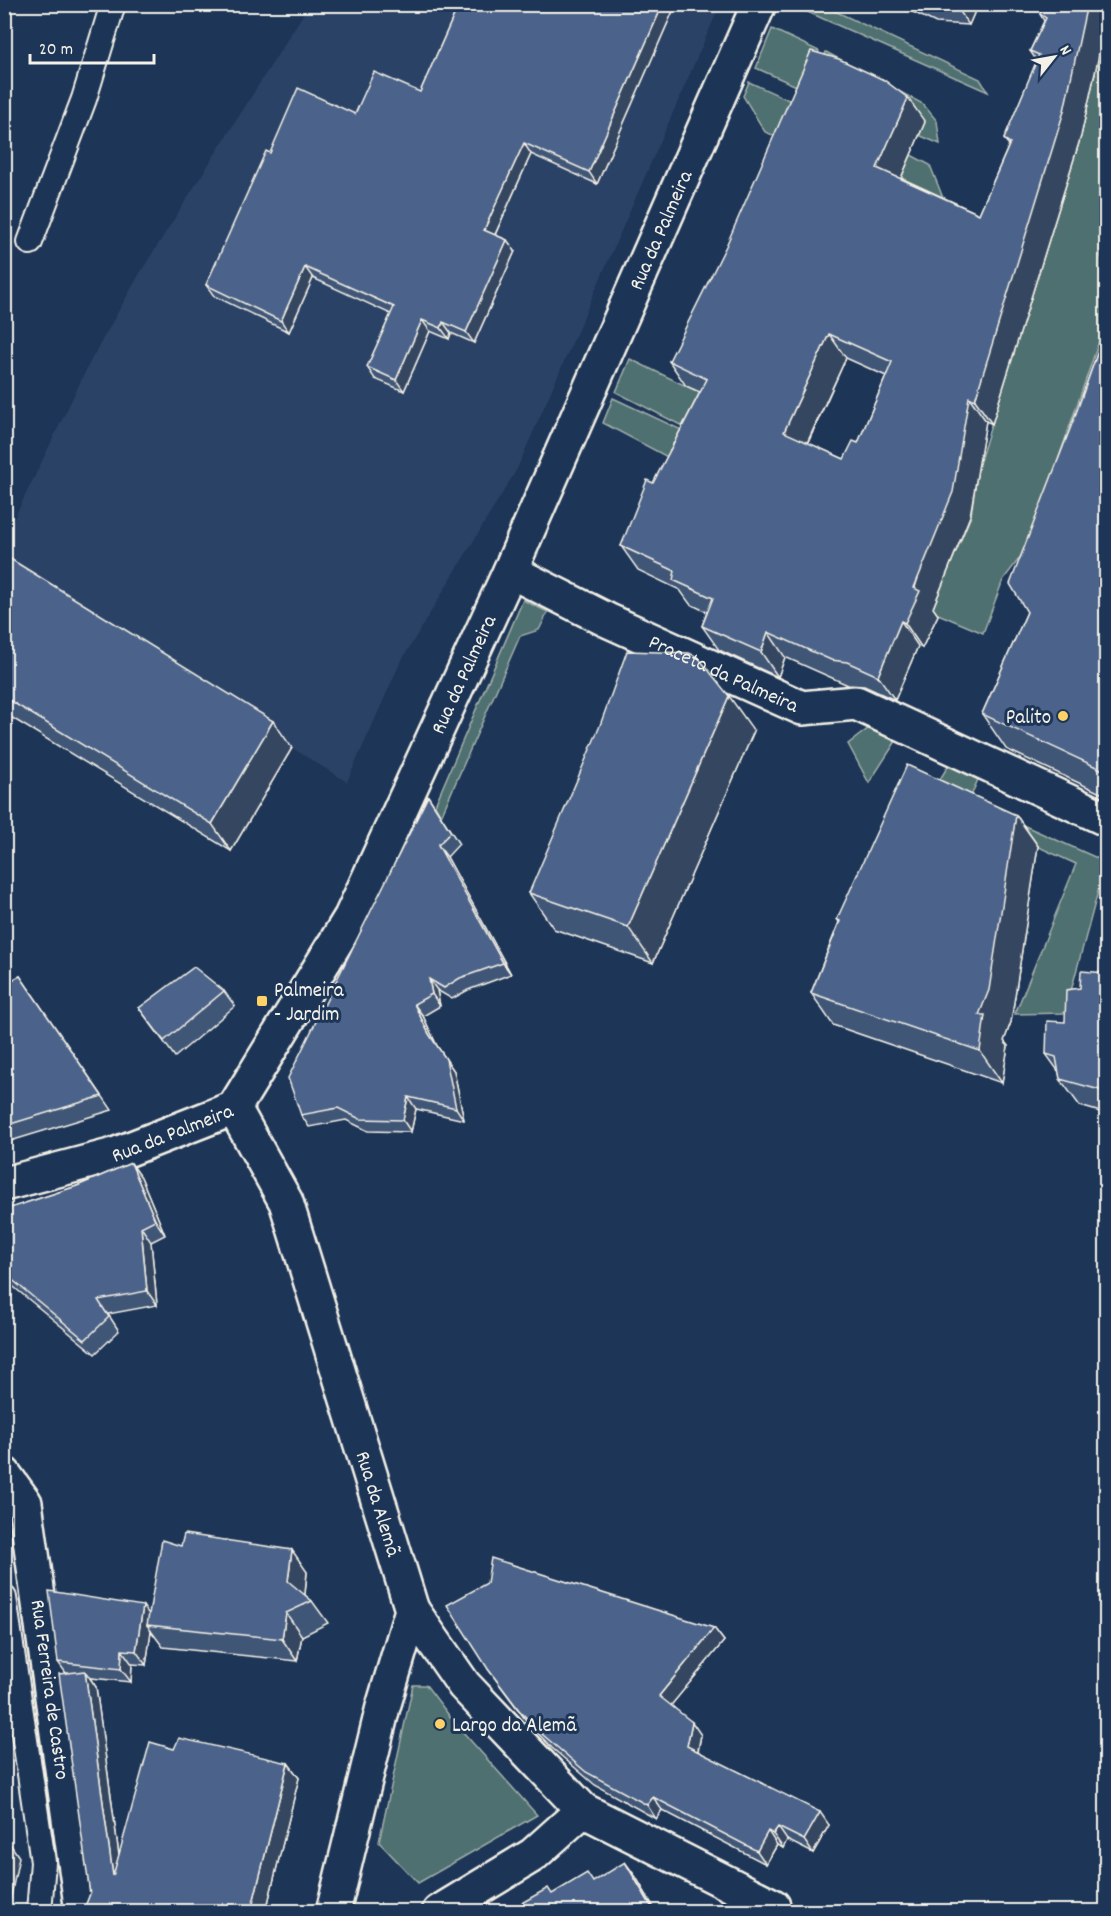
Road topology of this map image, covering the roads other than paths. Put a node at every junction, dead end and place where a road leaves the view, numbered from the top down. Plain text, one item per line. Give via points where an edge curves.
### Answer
1 (113, 4) edge
2 (759, 4) edge
3 (30, 242) dead end
4 (510, 571) junction
5 (1107, 819) edge
6 (234, 1108) junction
7 (4, 1184) edge
8 (4, 1474) edge
9 (4, 1598) edge
10 (412, 1610) junction
11 (582, 1810) junction
12 (773, 1906) dead end
13 (39, 1911) edge
14 (82, 1911) edge
15 (333, 1911) edge
16 (439, 1911) edge

1 - 3 lane via 84,99
2 - 4 street, Rua da Palmeira
4 - 5 street, Praceta da Palmeira via 607,620 802,708 856,703
4 - 6 street, Rua da Palmeira via 351,917
6 - 7 street, Rua da Palmeira via 114,1155
6 - 10 street, Rua da Alemã via 286,1202
8 - 14 street, Rua Ferreira de Castro via 25,1503
9 - 13 lane via 43,1862
10 - 11 street via 464,1684
10 - 15 street via 383,1707
11 - 12 street
11 - 16 street via 533,1855

